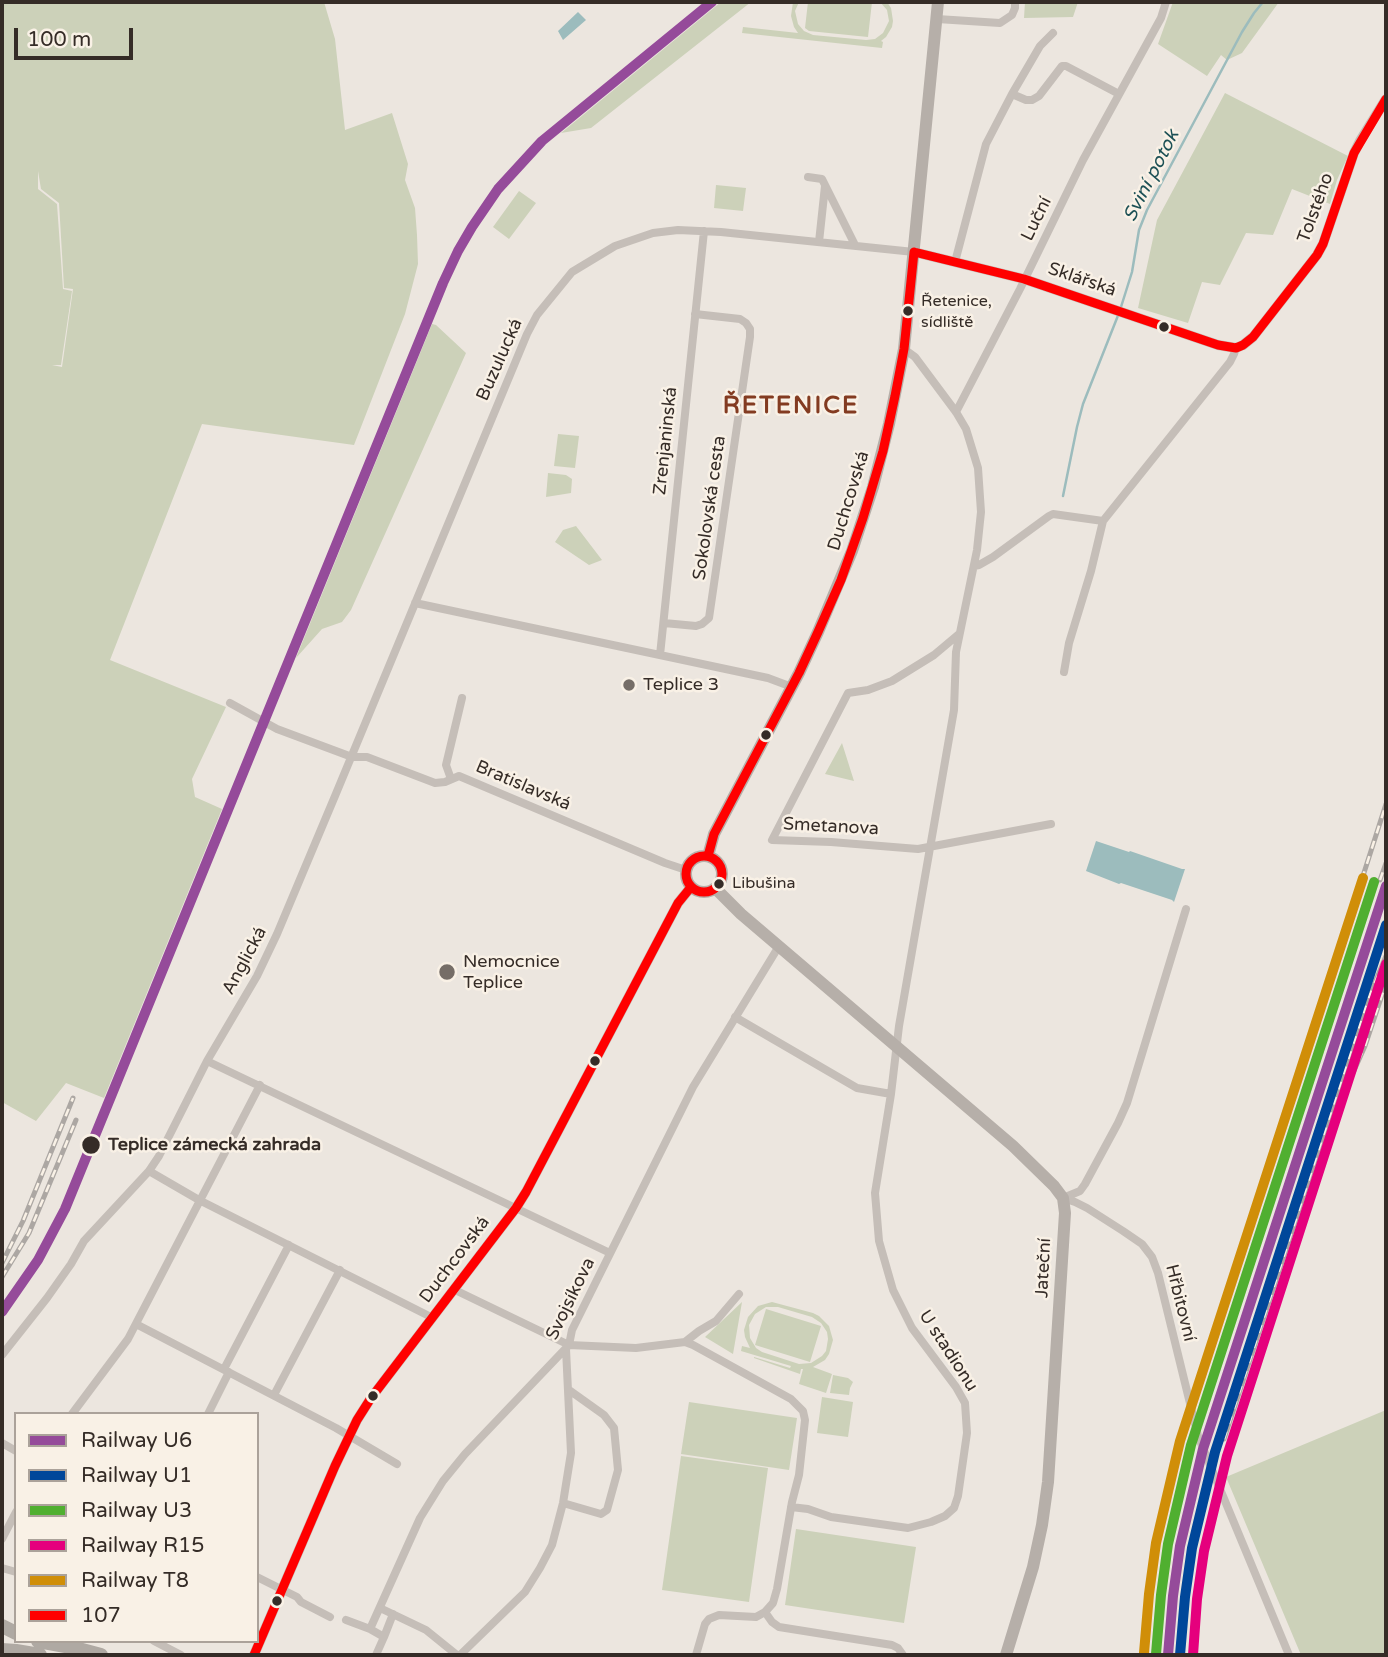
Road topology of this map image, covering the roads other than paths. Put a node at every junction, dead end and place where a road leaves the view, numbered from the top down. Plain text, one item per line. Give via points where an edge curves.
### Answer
1 (938, 2) edge
2 (1015, 2) edge
3 (1166, 2) edge
4 (937, 19) junction
5 (1053, 33) dead end
6 (1013, 94) junction
7 (1119, 94) junction
8 (1386, 99) edge
9 (808, 177) dead end
10 (825, 186) junction
11 (704, 231) junction
12 (819, 242) junction
13 (855, 245) junction
14 (914, 252) junction
15 (955, 262) junction
16 (1024, 279) junction
17 (695, 314) junction
18 (1236, 348) junction
19 (904, 349) junction
20 (957, 412) junction
21 (1102, 521) junction
22 (974, 566) junction
23 (415, 603) junction
24 (664, 623) junction
25 (959, 634) junction
26 (660, 655) junction
27 (1064, 671) dead end
28 (792, 687) junction
29 (462, 698) dead end
30 (230, 704) dead end
31 (352, 757) junction
32 (452, 779) junction
33 (1051, 824) dead end
34 (930, 847) junction
35 (708, 856) junction
36 (686, 870) junction
37 (691, 887) junction
38 (715, 888) junction
39 (1186, 909) dead end
40 (779, 946) junction
41 (735, 1017) junction
42 (896, 1046) junction
43 (207, 1061) junction
44 (260, 1085) junction
45 (891, 1094) junction
46 (149, 1171) junction
47 (1063, 1198) junction
48 (199, 1200) junction
49 (516, 1208) junction
50 (289, 1245) junction
51 (610, 1253) junction
52 (340, 1270) junction
53 (455, 1290) junction
54 (739, 1294) dead end
55 (433, 1318) junction
56 (136, 1324) junction
57 (685, 1342) junction
58 (568, 1347) junction
59 (2, 1355) edge
60 (227, 1370) junction
61 (569, 1390) junction
62 (274, 1395) junction
63 (73, 1412) edge
64 (209, 1412) edge
65 (348, 1435) junction
66 (397, 1464) dead end
67 (563, 1503) junction
68 (791, 1507) junction
69 (14, 1516) edge
70 (2, 1539) edge
71 (259, 1578) edge
72 (281, 1590) junction
73 (380, 1608) junction
74 (765, 1612) junction
75 (393, 1614) junction
76 (330, 1617) dead end
77 (346, 1620) dead end
78 (370, 1629) junction
79 (384, 1637) junction
80 (49, 1643) edge
81 (158, 1643) edge
82 (259, 1643) edge
83 (2, 1650) edge
84 (902, 1654) edge
85 (40, 1655) edge
86 (101, 1655) edge
87 (181, 1655) edge
88 (376, 1655) edge
89 (459, 1655) edge
90 (696, 1655) edge
91 (1006, 1655) edge
92 (1289, 1655) edge

1 - 4 main road, Duchcovská
2 - 4 street via 1012,15 1000,23
3 - 7 street, Luční
4 - 14 main road, Duchcovská
5 - 6 street via 1040,46
6 - 7 street via 1032,100 1062,66
6 - 15 street via 986,144
7 - 16 street, Luční
8 - 18 street, Tolstého via 1354,153 1317,256 1253,337
9 - 10 street via 822,179
10 - 12 street
10 - 13 street
11 - 12 street, Buzulucká
11 - 17 street, Zrenjaninská
11 - 23 street, Buzulucká via 653,233 615,246 572,272 537,315
12 - 13 street, Buzulucká
13 - 14 street, Buzulucká
14 - 15 street, Sklářská
14 - 19 main road, Duchcovská
15 - 16 street, Sklářská
16 - 18 street, Sklářská
16 - 20 street, Luční
17 - 24 street, Zrenjaninská
17 - 24 street, Sokolovská cesta via 740,319 750,329 750,337 709,618 696,626
18 - 21 street via 1230,362
19 - 20 street, U stadionu
19 - 28 main road, Duchcovská via 883,451 863,518 830,607
20 - 22 street, U stadionu via 978,468 981,512
21 - 22 street via 1048,516
21 - 27 street
22 - 25 street, U stadionu
23 - 26 street
23 - 31 street, Buzulucká
24 - 26 street, Zrenjaninská
25 - 34 street, U stadionu via 954,710
25 - 34 street, Smetanova via 892,681 848,693 772,840
26 - 28 street
28 - 35 main road, Duchcovská via 714,834
29 - 32 street via 446,765
30 - 31 street, Bratislavská via 278,729
31 - 32 street, Bratislavská via 367,757 435,783
31 - 43 street, Anglická via 257,976
32 - 36 street, Bratislavská via 459,776
33 - 34 street, Smetanova
34 - 42 street, U stadionu
35 - 36 main road via 692,860
35 - 38 main road via 722,869
36 - 37 main road
37 - 38 main road via 702,892
37 - 49 street, Duchcovská via 678,903
38 - 40 main road
39 - 47 street via 1127,1103 1080,1191
40 - 41 street, Svojsíkova
40 - 42 main road
41 - 45 street via 857,1088
41 - 51 street, Svojsíkova via 693,1087
42 - 45 street, U stadionu
42 - 47 main road via 1013,1146
43 - 44 street
43 - 46 street, Anglická
44 - 48 street
44 - 49 street
45 - 68 street, U stadionu via 875,1193 879,1241 893,1290 912,1328 965,1403 967,1433 958,1496 945,1516 908,1528
46 - 48 street
46 - 59 street, Anglická via 85,1241
47 - 91 main road, Jateční via 1048,1482 1033,1567
47 - 92 street, Hřbitovní via 1123,1231 1152,1257 1196,1430
48 - 50 street
48 - 56 street
49 - 51 street
49 - 53 street, Duchcovská
50 - 52 street
50 - 60 street
51 - 58 street, Svojsíkova
52 - 55 street
52 - 62 street
53 - 55 street, Duchcovská
53 - 58 street
54 - 57 street via 716,1321
55 - 65 street, Duchcovská
56 - 60 street
56 - 63 street
57 - 58 street via 635,1348
57 - 68 street via 791,1399 803,1411 805,1429
58 - 61 street
58 - 73 street, Svojsíkova via 443,1481 420,1518
60 - 62 street
60 - 64 street
61 - 67 street via 571,1453
61 - 67 street via 614,1427 618,1470 607,1510 601,1514
62 - 65 street
65 - 66 street
65 - 72 street, Duchcovská
67 - 89 street via 552,1545 525,1592
68 - 74 street via 777,1589
69 - 70 street
71 - 72 street
72 - 76 street
72 - 82 street, Duchcovská
73 - 75 street
73 - 78 street, Svojsíkova
74 - 84 street via 779,1626 892,1645
74 - 90 street via 756,1617 719,1615 709,1619
75 - 79 street
75 - 89 street via 426,1630
77 - 78 street
78 - 79 street
79 - 88 street
80 - 86 highway
81 - 87 street
83 - 85 highway

